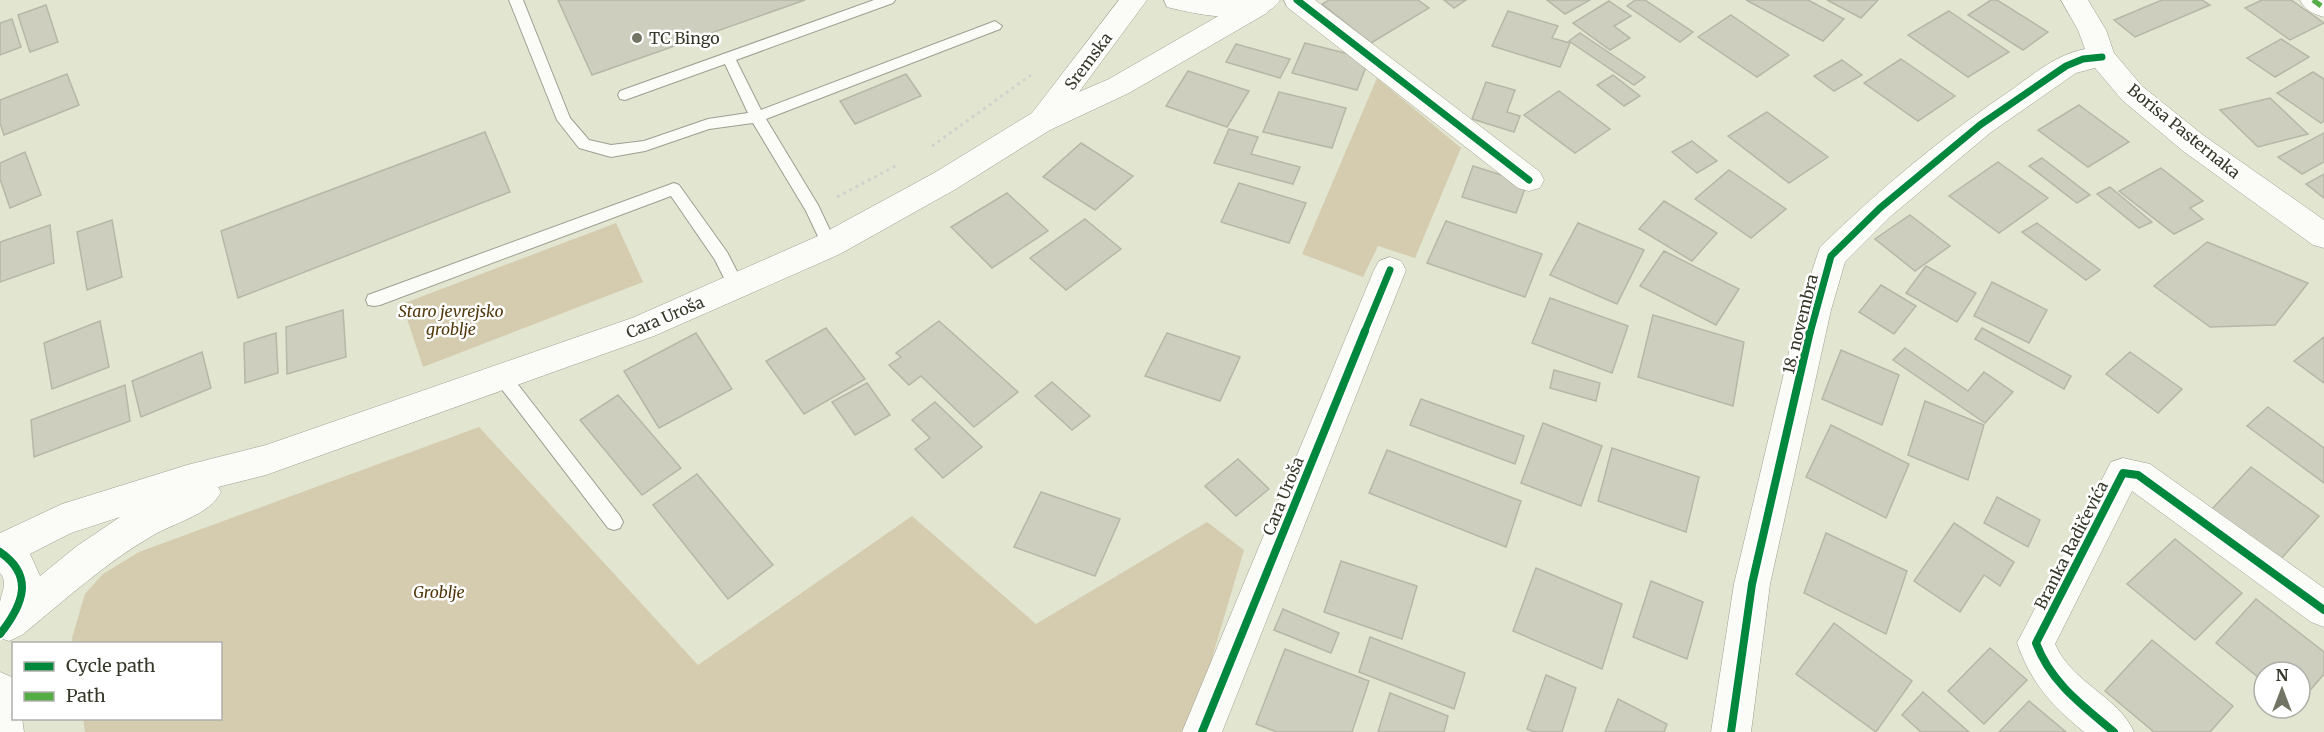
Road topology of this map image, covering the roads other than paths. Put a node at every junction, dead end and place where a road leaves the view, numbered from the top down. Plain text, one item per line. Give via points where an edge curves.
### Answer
1 (516, 0) edge
2 (888, 0) edge
3 (1134, 0) edge
4 (1177, 0) edge
5 (1297, 0) edge
6 (2074, 0) edge
7 (2313, 0) edge
8 (1262, 3) edge
9 (2324, 8) edge
10 (995, 26) dead end
11 (728, 57) junction
12 (2102, 57) junction
13 (625, 95) dead end
14 (757, 117) junction
15 (1040, 122) junction
16 (1528, 180) dead end
17 (2324, 236) edge
18 (829, 244) junction
19 (1390, 270) dead end
20 (736, 285) junction
21 (374, 300) dead end
22 (503, 378) junction
23 (266, 460) junction
24 (614, 522) dead end
25 (0, 552) edge
26 (2324, 610) edge
27 (4, 629) edge
28 (0, 691) edge
29 (4, 732) edge
30 (1202, 732) edge
31 (1731, 732) edge
32 (2114, 732) edge

1 - 14 lane via 564,120 584,144 611,151 645,146 708,124
2 - 11 lane
3 - 15 street, Sremska
4 - 8 street via 1220,6
5 - 16 street
6 - 12 street, Borisa Pasternaka
7 - 9 street
8 - 15 street via 1119,86
10 - 14 lane
11 - 13 lane
11 - 14 lane
12 - 17 street, Borisa Pasternaka via 2132,93 2193,143
12 - 31 street, 18. novembra via 2066,66 1980,125 1880,208 1831,256 1752,584
14 - 18 lane via 813,209
15 - 18 street, Cara Uroša via 945,181
18 - 20 street, Cara Uroša
19 - 30 street, Cara Uroša
20 - 21 lane via 721,256 674,189
20 - 22 street, Cara Uroša via 643,327
22 - 23 street, Cara Uroša
22 - 24 lane
23 - 25 street via 187,480 62,520
23 - 27 street via 138,525 90,558
25 - 27 street via 19,567 23,579 23,592
26 - 32 street, Branka Radičevića via 2138,475 2123,473 2036,643 2041,661 2055,681
28 - 29 street

